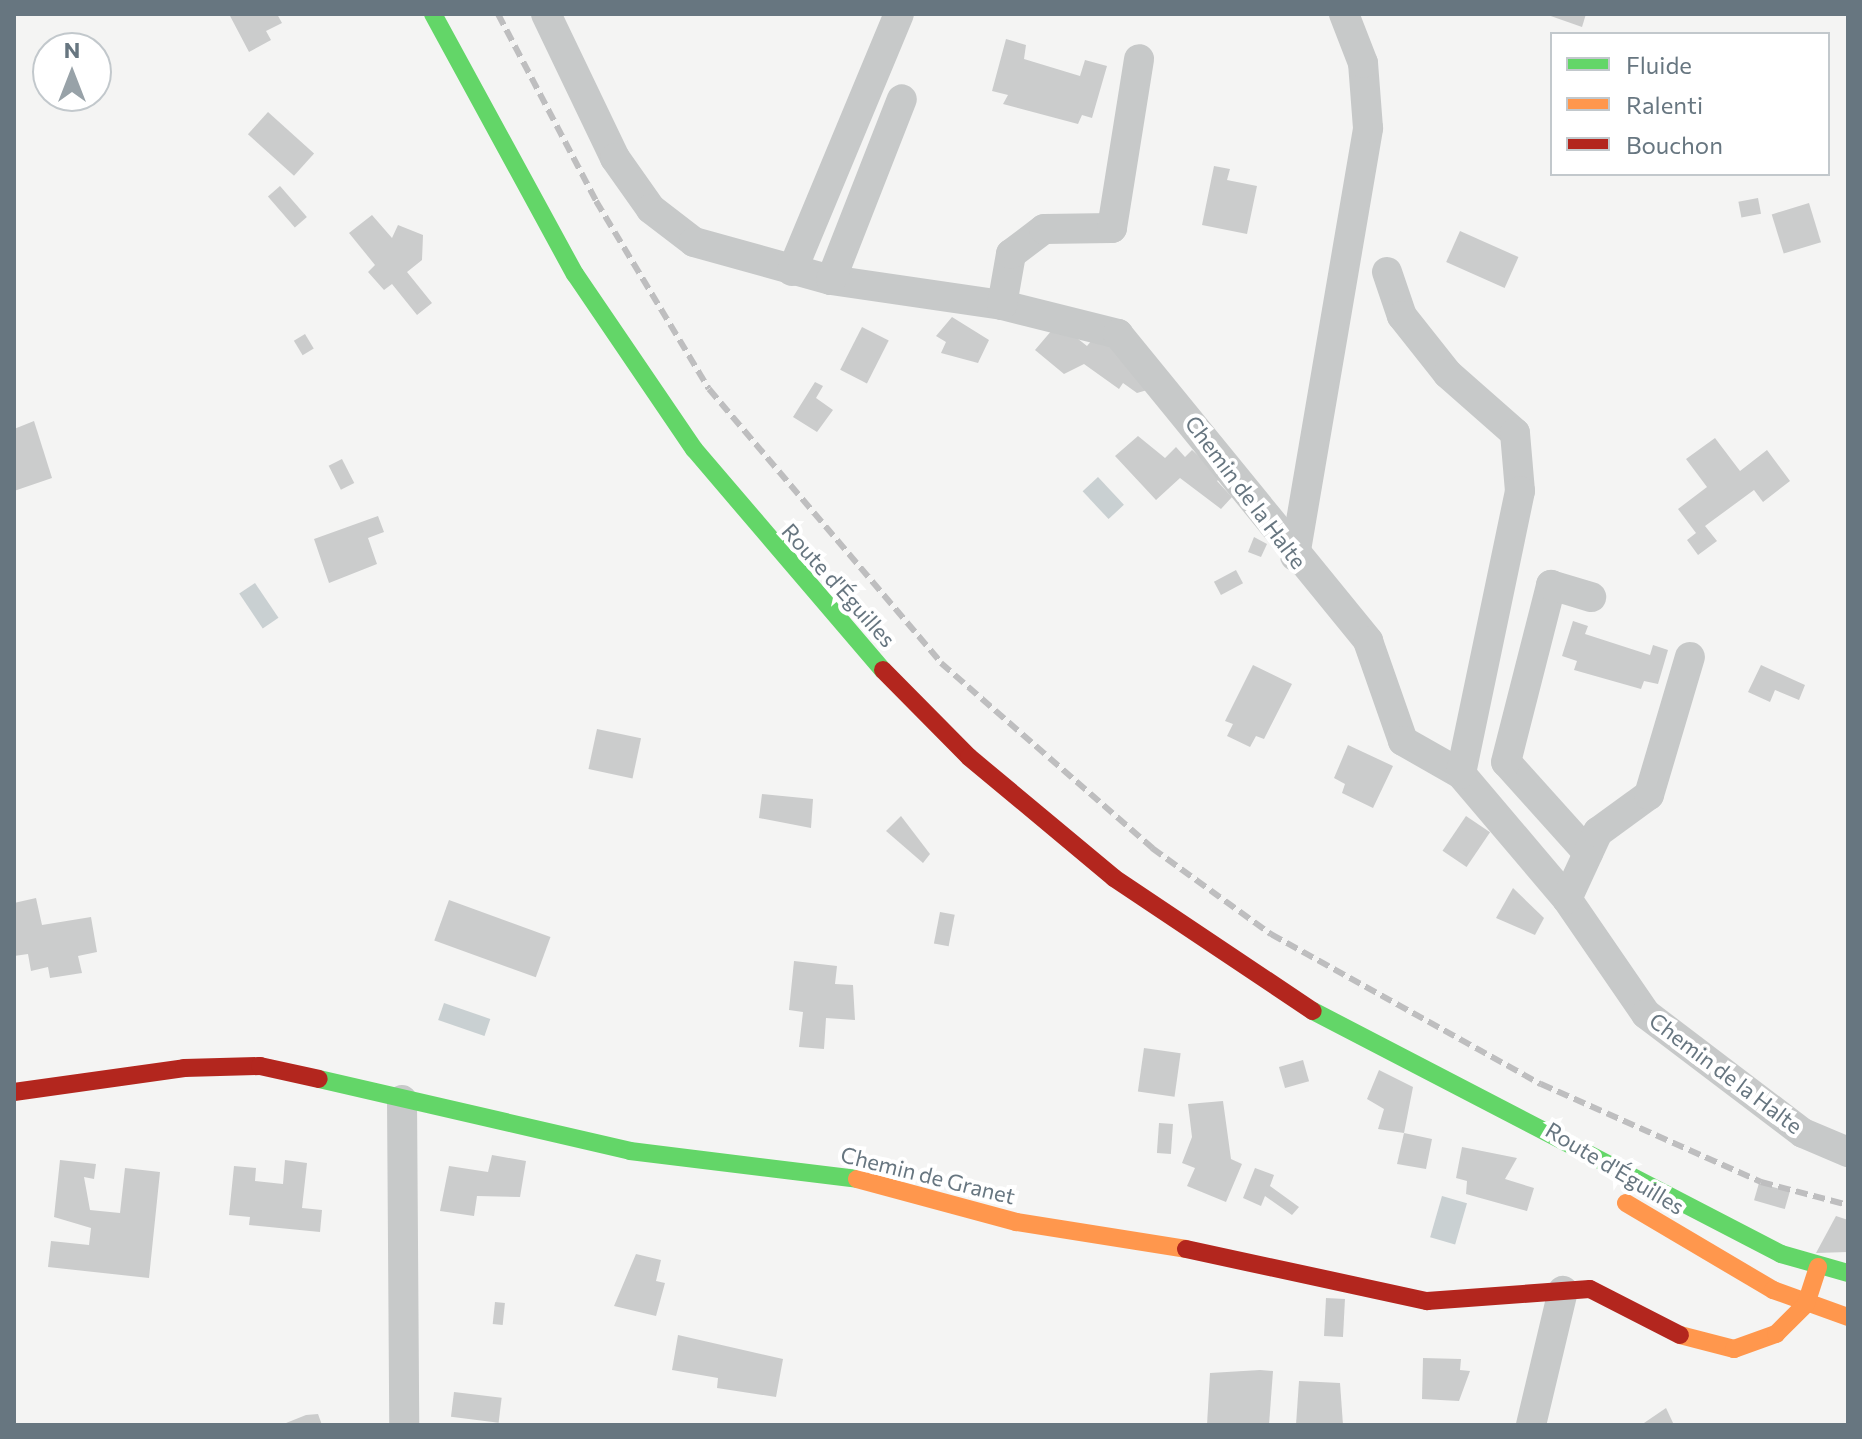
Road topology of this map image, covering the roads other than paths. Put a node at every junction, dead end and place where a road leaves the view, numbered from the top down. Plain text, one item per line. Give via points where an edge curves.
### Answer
1 (433, 14) edge
2 (546, 14) edge
3 (899, 14) edge
4 (1344, 14) edge
5 (1139, 59) dead end
6 (902, 99) dead end
7 (792, 271) junction
8 (1387, 272) dead end
9 (831, 280) junction
10 (1002, 305) junction
11 (1295, 556) junction
12 (1591, 597) dead end
13 (1690, 657) dead end
14 (1461, 774) junction
15 (1588, 853) junction
16 (1567, 899) junction
17 (1368, 1042) junction
18 (14, 1092) edge
19 (402, 1100) junction
20 (1848, 1152) edge
21 (1563, 1165) dead end
22 (1602, 1189) dead end
23 (1818, 1267) junction
24 (1848, 1273) edge
25 (1563, 1291) junction
26 (1806, 1304) junction
27 (1848, 1317) edge
28 (404, 1425) edge
29 (1531, 1425) edge

1 - 17 street, Route d'Éguilles via 608,325 694,449 838,624 969,757 1114,878 1279,993
2 - 7 street, Chemin de la Halte via 615,158 651,209 694,242
3 - 7 street
4 - 11 street via 1363,63 1368,128
5 - 10 street via 1112,228 1044,229 1011,254
6 - 9 street
7 - 9 street, Chemin de la Halte
8 - 14 street via 1411,328 1448,374 1515,433 1520,491
9 - 10 street, Chemin de la Halte
10 - 11 street, Chemin de la Halte via 1118,334
11 - 14 street, Chemin de la Halte via 1368,641 1403,741
12 - 15 street via 1551,585 1506,762
13 - 15 street via 1649,795 1598,832
14 - 16 street, Chemin de la Halte
15 - 16 street
16 - 20 street, Chemin de la Halte via 1646,1014 1803,1133
17 - 21 street, Route d'Éguilles
17 - 23 street, Route d'Éguilles
18 - 19 street, Chemin de Granet via 184,1068 260,1066
19 - 25 street, Chemin de Granet via 630,1151 849,1177 1016,1222 1128,1236 1427,1301
19 - 28 street
22 - 26 street, Route d'Éguilles
23 - 24 street, Route d'Éguilles
23 - 26 street
25 - 26 street, Chemin de Granet via 1613,1295 1684,1337 1734,1349 1767,1340
25 - 29 street
26 - 27 street, Route d'Éguilles

